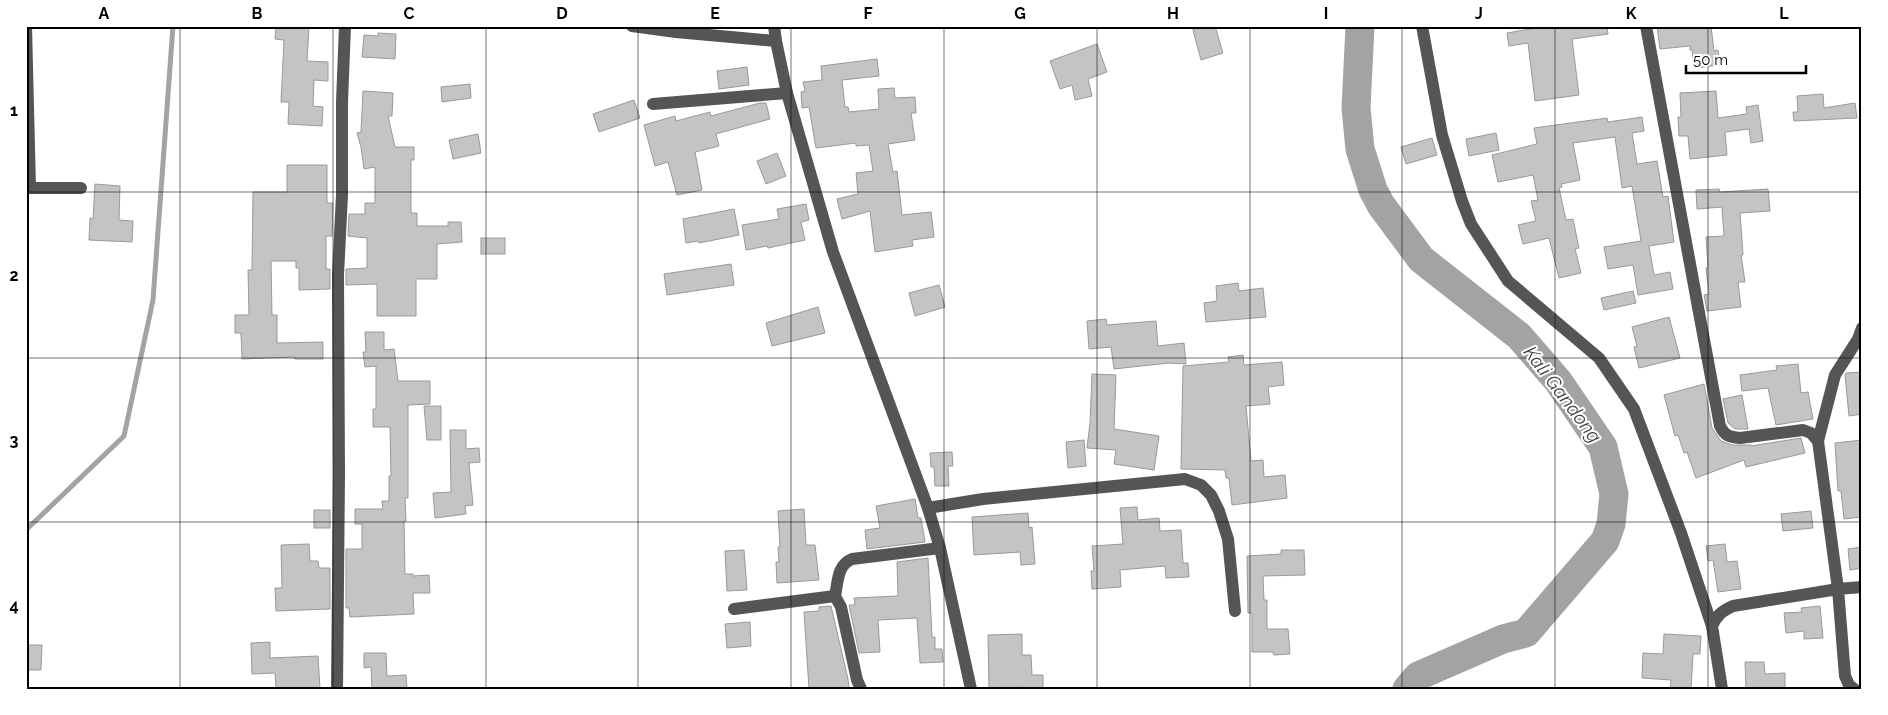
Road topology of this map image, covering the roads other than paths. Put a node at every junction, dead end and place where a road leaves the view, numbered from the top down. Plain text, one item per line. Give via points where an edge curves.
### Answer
1 (26, 26) edge
2 (345, 26) edge
3 (632, 26) edge
4 (774, 26) edge
5 (1422, 26) edge
6 (1646, 26) edge
7 (776, 41) junction
8 (787, 93) junction
9 (653, 104) dead end
10 (28, 188) edge
11 (81, 188) dead end
12 (1862, 328) edge
13 (1818, 441) junction
14 (928, 508) junction
15 (940, 548) junction
16 (1862, 587) edge
17 (1838, 589) junction
18 (835, 596) junction
19 (734, 609) dead end
20 (1234, 611) dead end
21 (1712, 626) junction
22 (337, 689) edge
23 (861, 689) edge
24 (971, 689) edge
25 (1722, 689) edge
26 (1854, 689) edge

1 - 10 street
2 - 22 street via 338,275
3 - 7 street
4 - 7 street
5 - 21 street via 1442,135 1471,224 1508,282 1599,358 1634,409
6 - 13 street via 1720,426 1729,437 1803,430
7 - 8 street
8 - 9 street
8 - 14 street via 833,252
10 - 11 street
12 - 13 street via 1835,375
13 - 17 street
14 - 15 street
14 - 20 street via 1185,479 1201,485 1220,511 1228,539
15 - 18 street via 845,562
15 - 24 street
16 - 17 street
17 - 21 street via 1733,606 1722,611
17 - 26 street via 1845,676
18 - 19 street
18 - 23 street via 841,606
21 - 25 street

